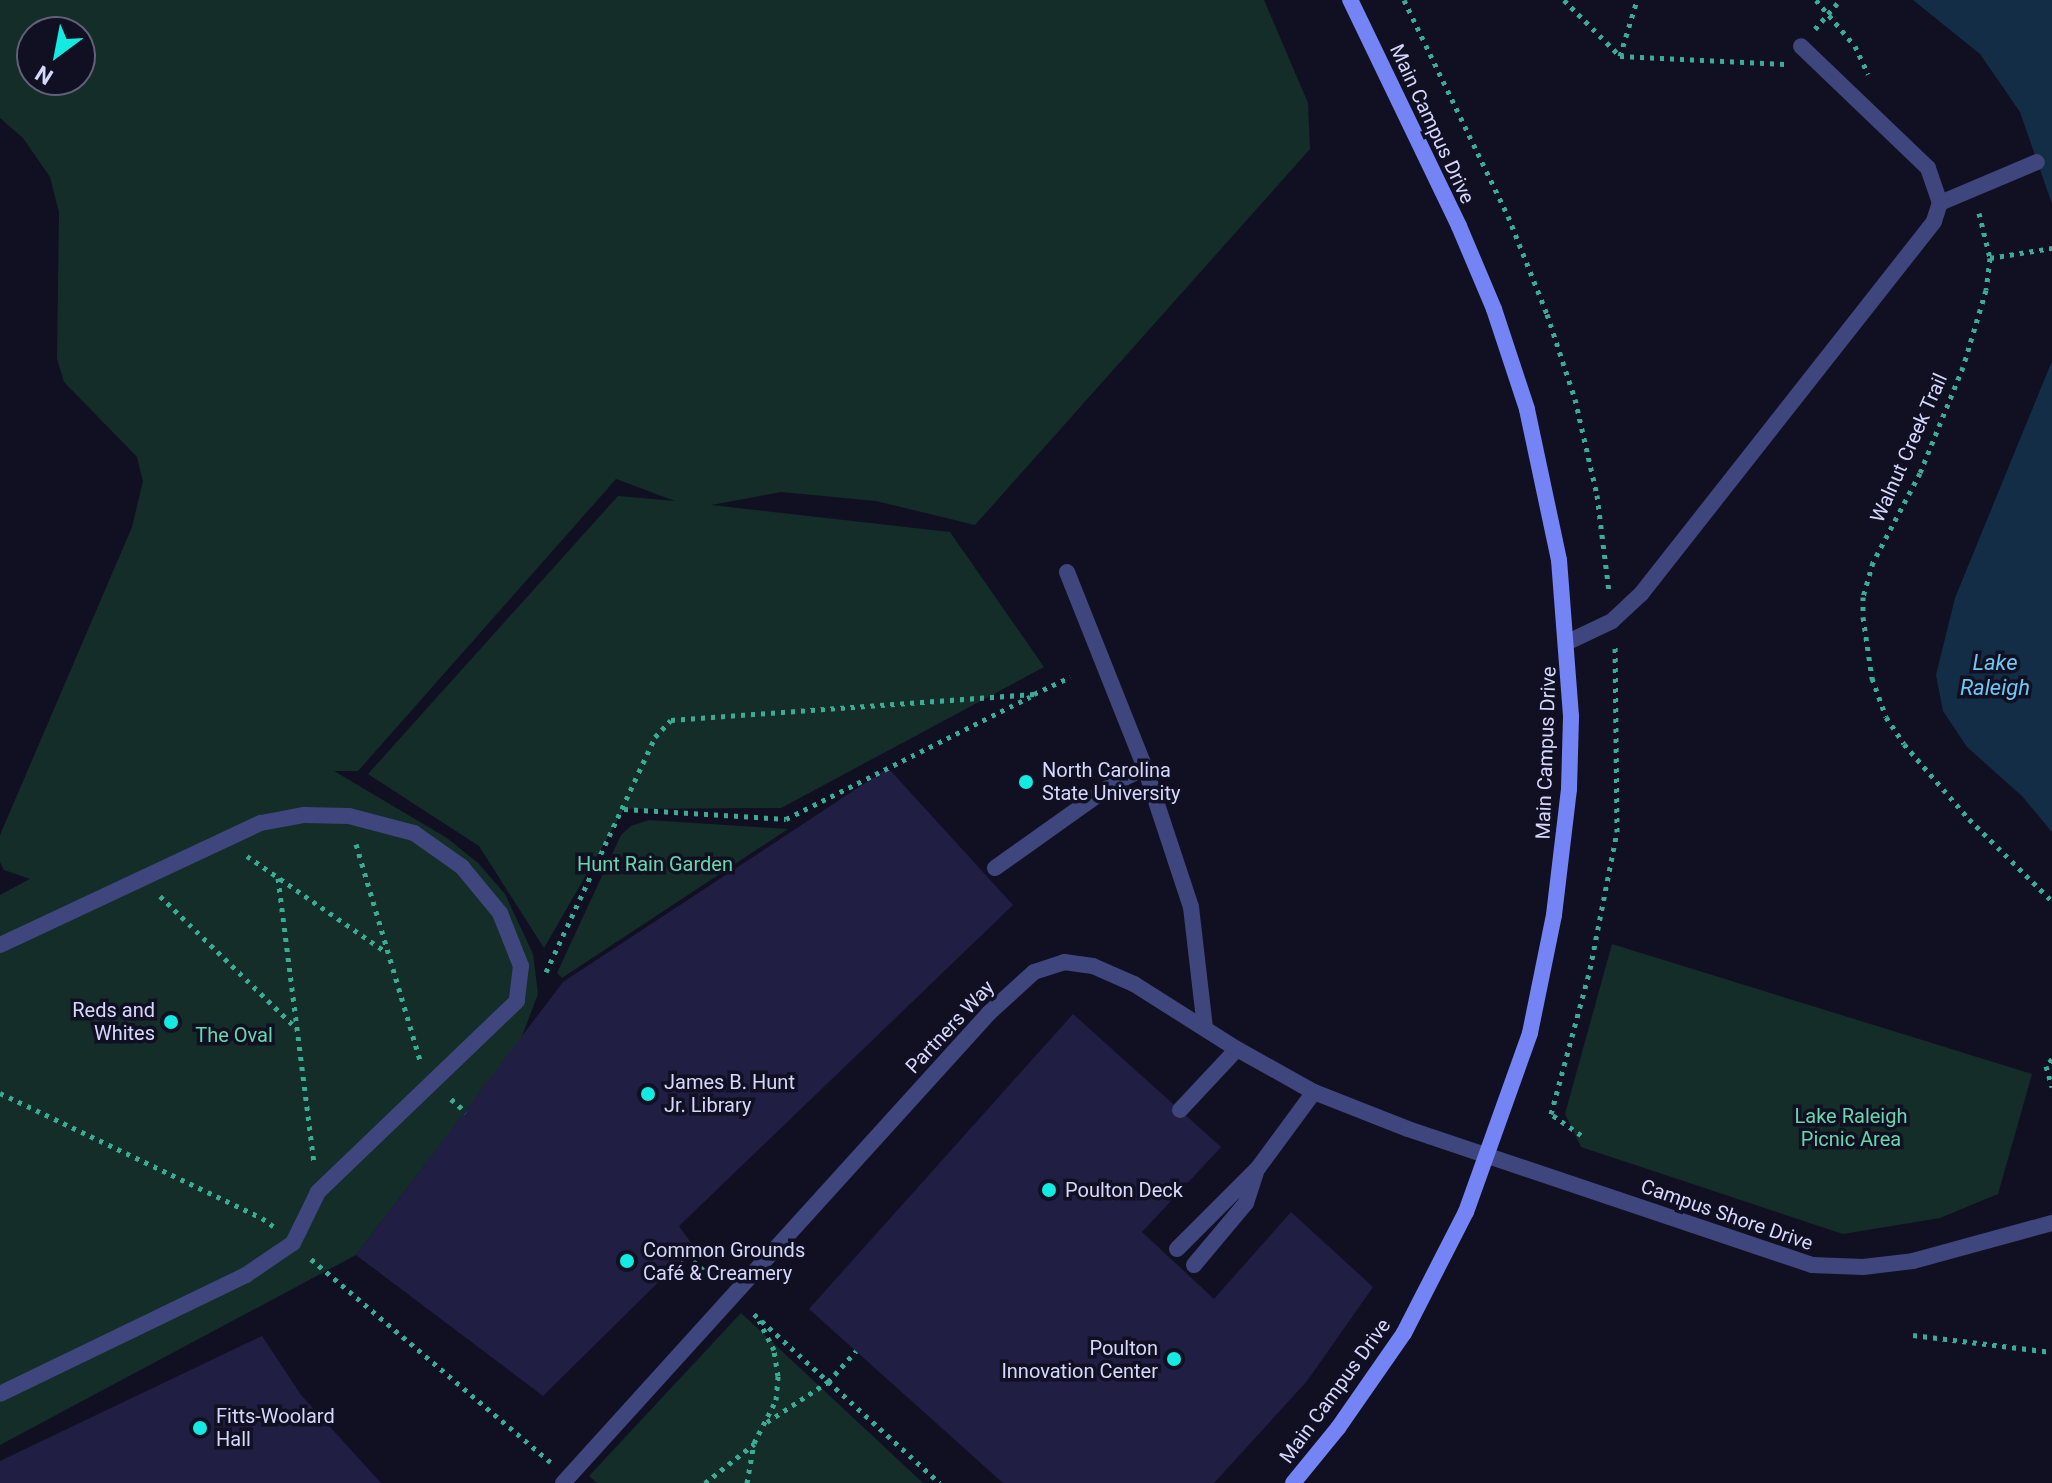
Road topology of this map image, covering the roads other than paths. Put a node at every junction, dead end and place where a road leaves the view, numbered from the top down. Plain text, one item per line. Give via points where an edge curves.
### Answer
1 (1350, 0) edge
2 (1801, 46) road end
3 (2037, 162) dead end
4 (1940, 203) junction
5 (1067, 572) dead end
6 (1568, 642) junction
7 (1145, 768) junction
8 (995, 868) dead end
9 (0, 945) edge
10 (1205, 1028) junction
11 (1237, 1049) junction
12 (1314, 1092) junction
13 (1180, 1110) dead end
14 (1487, 1155) junction
15 (1258, 1168) junction
16 (2052, 1223) edge
17 (1177, 1249) dead end
18 (1194, 1265) dead end
19 (0, 1394) edge
20 (563, 1483) edge
21 (1293, 1483) edge

1 - 6 street, Main Campus Drive via 1459,226 1512,359 1544,480
2 - 4 street via 1928,168
3 - 4 street
4 - 6 street via 1934,221 1641,594 1612,621
5 - 7 street
6 - 14 street, Main Campus Drive via 1569,789 1554,915 1530,1033
7 - 8 street via 1116,782
7 - 10 street via 1191,907
9 - 19 street via 275,820 349,816 414,833 442,851 484,891 512,936 521,966 517,1001 318,1192 293,1243 246,1275
10 - 11 street, Partners Way
10 - 20 street, Partners Way via 1134,984 1093,966 1064,962 1034,972 979,1025
11 - 12 street, Partners Way
11 - 13 street
12 - 14 street, Partners Way
12 - 15 street
14 - 16 street, Campus Shore Drive via 1826,1267 1939,1257
14 - 21 street, Main Campus Drive via 1466,1212 1404,1333
15 - 17 street
15 - 18 street via 1246,1203

